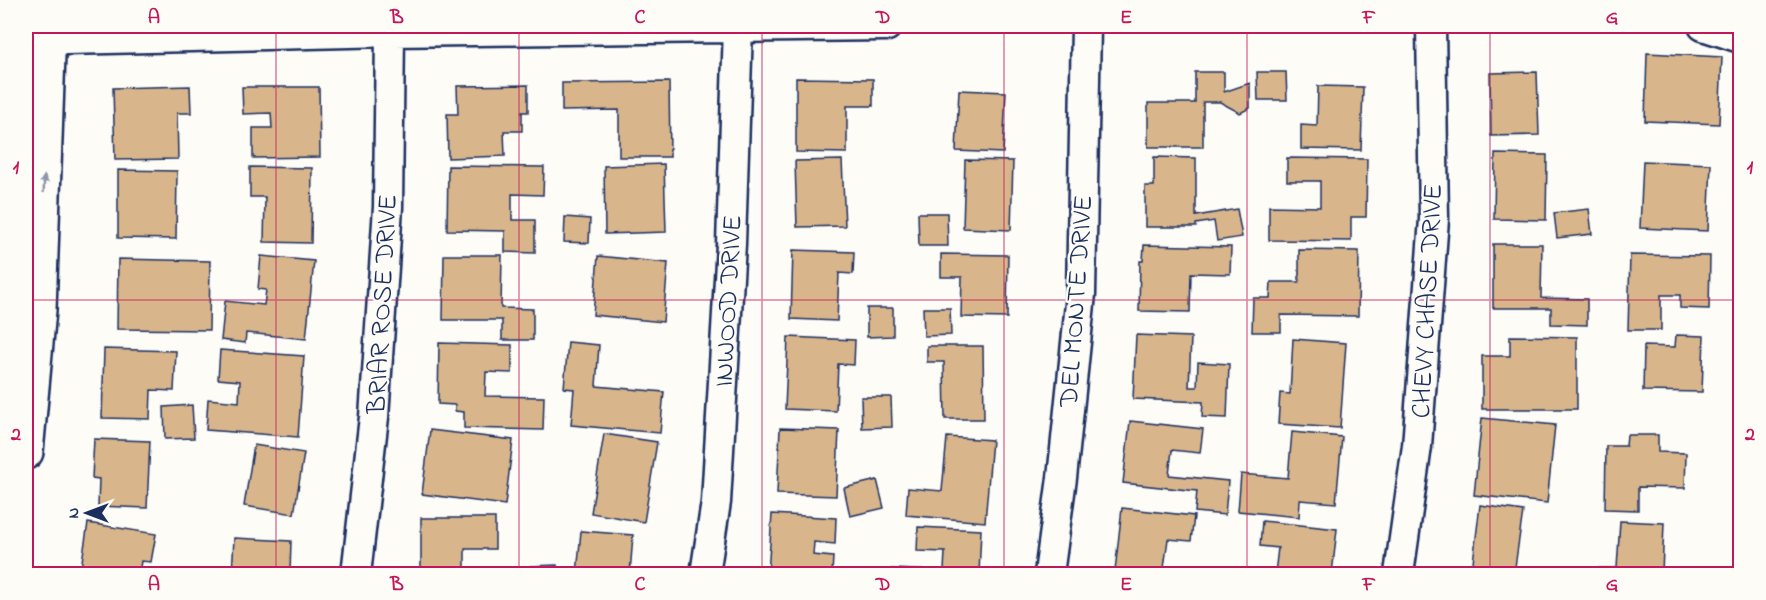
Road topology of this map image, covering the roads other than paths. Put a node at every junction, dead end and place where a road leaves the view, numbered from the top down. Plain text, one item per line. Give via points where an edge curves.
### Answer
1 (886, 26) edge
2 (1086, 26) edge
3 (1431, 26) edge
4 (1703, 26) edge
5 (738, 27) edge
6 (390, 32) junction
7 (41, 36) edge
8 (1740, 38) edge
9 (26, 452) edge
10 (356, 574) edge
11 (705, 574) edge
12 (1049, 574) edge
13 (1400, 574) edge

1 - 5 street
2 - 12 street, DEL MONTE DRIVE via 1081,294
3 - 13 street, CHEVY CHASE DRIVE via 1434,219 1417,446
4 - 8 street
5 - 6 street
5 - 11 street, INWOOD DRIVE via 717,491
6 - 7 street
6 - 10 street, BRIAR ROSE DRIVE via 388,207 375,417
9 -> 7 main road via 39,310

